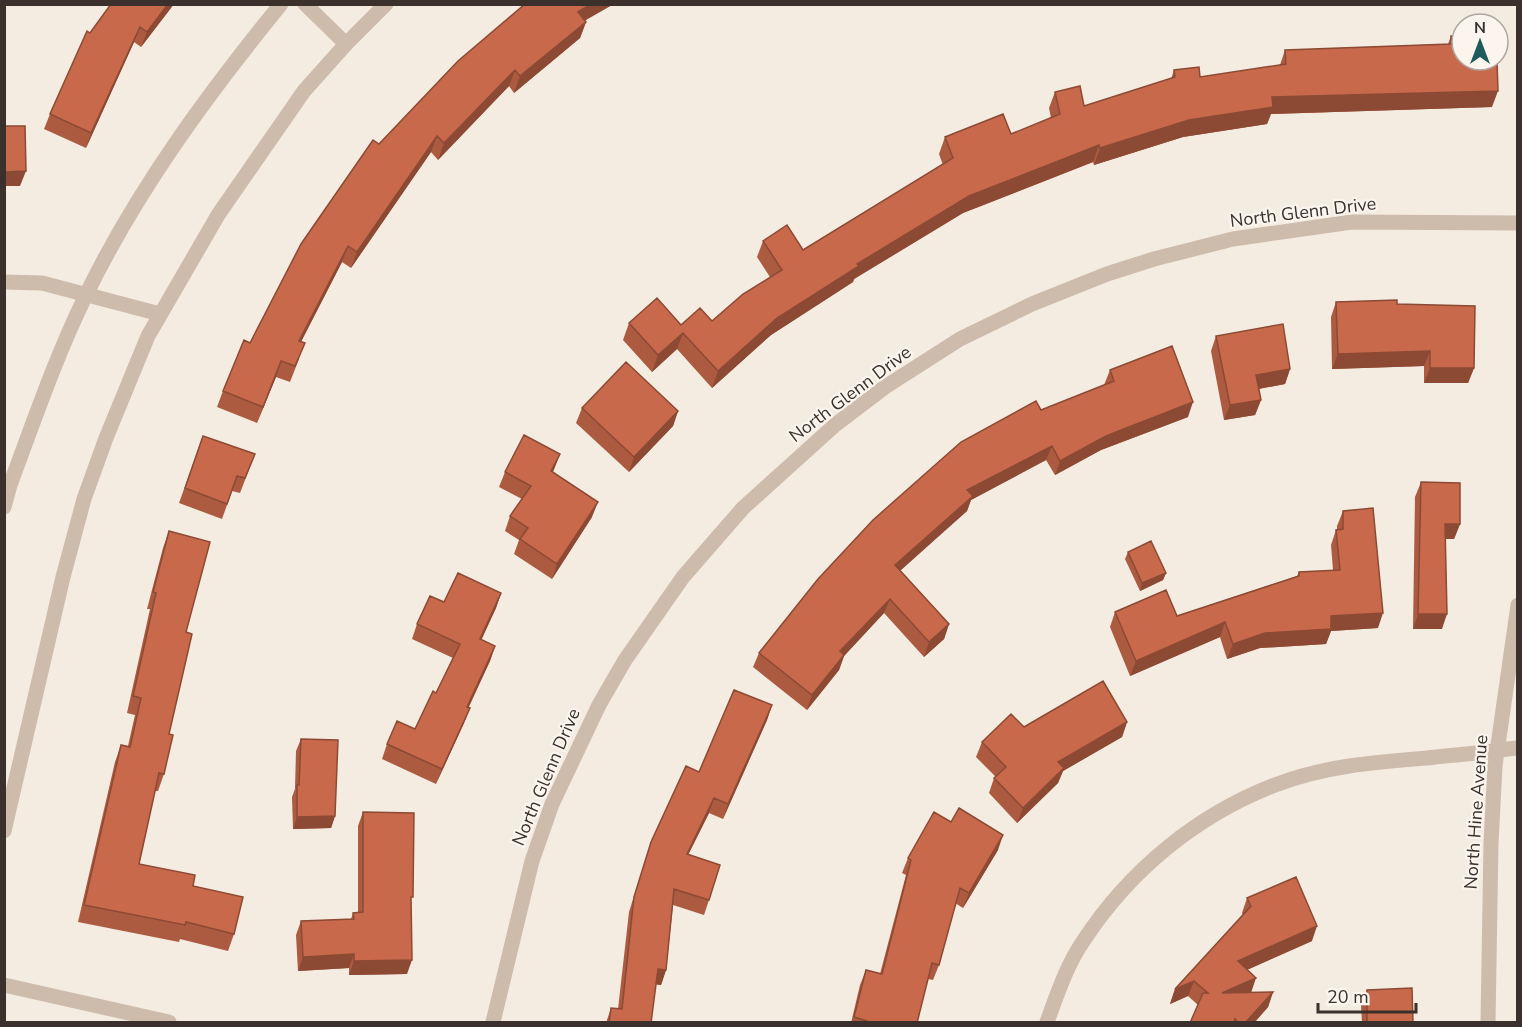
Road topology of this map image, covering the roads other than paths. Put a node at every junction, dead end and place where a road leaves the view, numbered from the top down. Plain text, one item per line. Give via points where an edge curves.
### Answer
1 (281, 4) edge
2 (305, 4) edge
3 (386, 4) edge
4 (346, 44) junction
5 (1518, 224) edge
6 (4, 282) edge
7 (86, 294) junction
8 (160, 314) junction
9 (4, 507) edge
10 (1518, 605) edge
11 (1518, 748) edge
12 (1498, 751) junction
13 (4, 831) edge
14 (4, 984) edge
15 (169, 1023) edge
16 (493, 1023) edge
17 (1047, 1023) edge
18 (1488, 1023) edge

1 - 7 street via 174,144
2 - 4 street
3 - 4 street
4 - 8 street via 304,91 218,215
5 - 16 street, North Glenn Drive via 1352,222 1233,239 1154,259 1032,304 960,339 835,425 743,508 682,578 624,660 598,705 552,804 532,861
6 - 7 street via 42,284
7 - 8 street
7 - 9 street via 60,351
8 - 13 street via 84,499
10 - 12 street, North Hine Avenue
11 - 12 street
12 - 17 street via 1375,762 1318,772 1276,784 1230,805 1154,858 1105,911 1082,941 1059,987
12 - 18 street, North Hine Avenue via 1491,843
14 - 15 street

